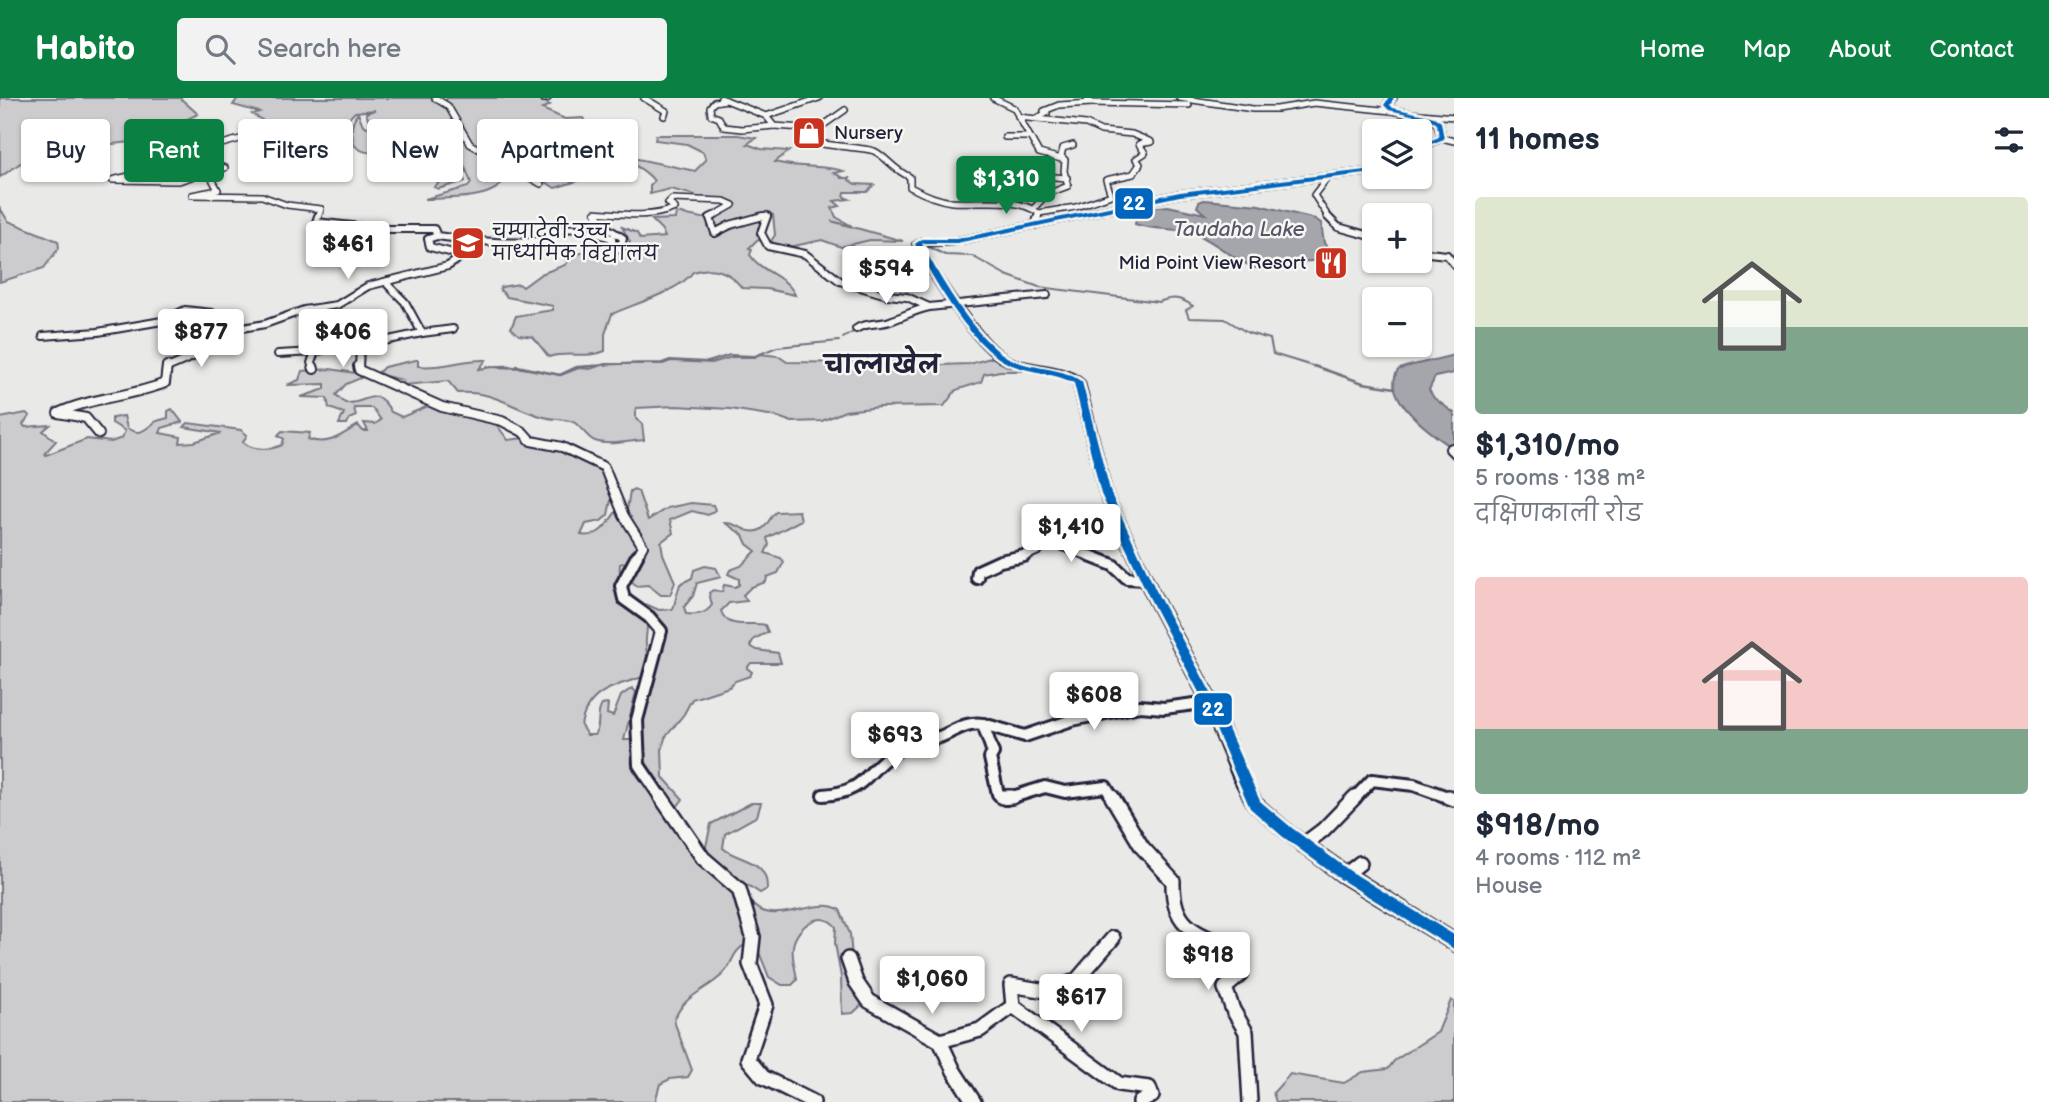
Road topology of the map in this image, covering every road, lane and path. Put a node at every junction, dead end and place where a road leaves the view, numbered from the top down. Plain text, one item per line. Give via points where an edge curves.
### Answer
1 (435, 98) edge
2 (644, 98) edge
3 (819, 98) edge
4 (993, 98) edge
5 (1179, 98) edge
6 (1392, 98) edge
7 (724, 99) edge
8 (1086, 99) edge
9 (1313, 101) edge
10 (780, 102) dead end
11 (1092, 103) junction
12 (1219, 105) junction
13 (793, 107) junction
14 (845, 110) dead end
15 (1404, 113) junction
16 (664, 116) dead end
17 (766, 116) junction
18 (1018, 117) junction
19 (1038, 117) junction
20 (1454, 117) edge
21 (774, 127) junction
22 (818, 129) junction
23 (1005, 137) dead end
24 (1030, 137) junction
25 (1442, 138) junction
26 (238, 140) edge
27 (1454, 141) edge
28 (1432, 142) edge
29 (1073, 145) dead end
30 (1064, 159) junction
31 (1362, 173) edge
32 (1018, 174) dead end
33 (998, 177) dead end
34 (1328, 177) junction
35 (1067, 178) junction
36 (541, 184) dead end
37 (1047, 194) junction
38 (1036, 211) junction
39 (1035, 225) junction
40 (1362, 234) edge
41 (437, 236) junction
42 (1432, 253) edge
43 (1454, 264) edge
44 (388, 281) junction
45 (1047, 295) dead end
46 (957, 305) junction
47 (929, 307) junction
48 (453, 329) dead end
49 (856, 329) dead end
50 (422, 333) junction
51 (43, 336) dead end
52 (191, 337) junction
53 (360, 346) junction
54 (315, 352) junction
55 (278, 354) dead end
56 (314, 369) dead end
57 (99, 434) dead end
58 (977, 578) dead end
59 (1145, 579) junction
60 (1210, 702) junction
61 (983, 724) junction
62 (823, 795) dead end
63 (1454, 799) edge
64 (1303, 845) junction
65 (1360, 863) dead end
66 (1345, 875) junction
67 (1113, 938) dead end
68 (1454, 943) edge
69 (848, 959) dead end
70 (1013, 1006) junction
71 (940, 1041) junction
72 (813, 1102) edge
73 (974, 1102) edge
74 (1140, 1102) edge
75 (1250, 1102) edge

1 - 36 street via 450,105 470,144
2 - 16 street via 666,111
3 - 13 street
4 - 18 street via 1014,108
5 - 12 street
6 - 15 main road via 1388,107
7 - 17 street
7 - 21 street via 710,107 711,115 724,127
8 - 11 street
9 - 12 street via 1277,109
9 - 15 street
10 - 13 street
11 - 12 street
11 - 19 street via 1051,107
13 - 17 street
14 - 22 street
15 - 20 street
15 - 25 main road via 1438,121
17 - 21 street
18 - 19 street
18 - 24 street
19 - 38 street via 1093,125 1101,131 1132,134 1151,142 1139,145 1145,153 1136,159 1140,164 1133,174 1106,180 1111,195 1076,207
21 - 22 street
22 - 38 street via 818,143 869,148 910,177 910,187 940,200 1014,202
23 - 24 street
24 - 30 street via 1040,155
25 - 27 street
25 - 28 main road
26 - 41 street via 163,168 112,180 179,181 221,167 225,168 210,175 218,190 192,195 262,196 321,209 316,222 379,229 425,227 435,229
29 - 30 street via 1063,148
30 - 35 street
31 - 34 main road
32 - 35 street
33 - 37 street
34 - 39 main road via 1188,192
34 - 40 street via 1314,195 1326,215 1338,227
35 - 37 street via 1068,186
37 - 38 street
38 - 39 street
39 - 46 main road via 957,241 918,243 932,272
41 - 44 street via 428,240 428,245 455,252 457,260
41 - 47 street via 528,243 578,228 612,238 611,250 618,250 623,238 604,226 595,212 651,215 675,208 668,203 672,200 724,201 733,205 710,218 715,233 767,215 761,233 768,246 805,254 840,281
42 - 43 street via 1447,255
44 - 50 street
44 - 52 street via 362,288 337,305
45 - 46 street
46 - 47 street
46 - 59 main road via 997,355 1078,382 1104,488
47 - 49 street
48 - 50 street
50 - 53 street
51 - 52 street via 162,321 185,310 220,318
52 - 57 street via 187,341 202,353 167,366 165,383 58,413 87,418
53 - 54 street via 353,342
53 - 72 street via 357,365 369,377 441,406 509,424 524,431 531,441 562,447 604,467 624,516 643,546 621,586 624,599 661,631 637,720 639,765 703,858 739,889 753,937 750,964 766,1005 748,1059 763,1077
54 - 55 street
54 - 56 street
58 - 59 street via 978,571 990,565 1016,560 1055,543 1113,565 1127,578
59 - 60 main road
60 - 61 street via 1140,706 1072,720 1025,736
60 - 64 main road via 1255,804
61 - 62 street via 973,722 936,738 921,738 895,751 863,784
61 - 75 street via 993,753 990,758 998,794 1004,799 1045,788 1065,792 1106,787 1142,847 1173,881 1171,901 1186,927 1227,946 1240,975 1225,988 1246,1032
63 - 64 street via 1414,785 1372,780
64 - 66 main road
65 - 66 street
66 - 68 main road
67 - 70 street via 1076,981 1046,991 1011,985
69 - 71 street via 869,1001
70 - 71 street via 981,1030
70 - 74 street via 1119,1084 1149,1088 1152,1096
71 - 73 street

